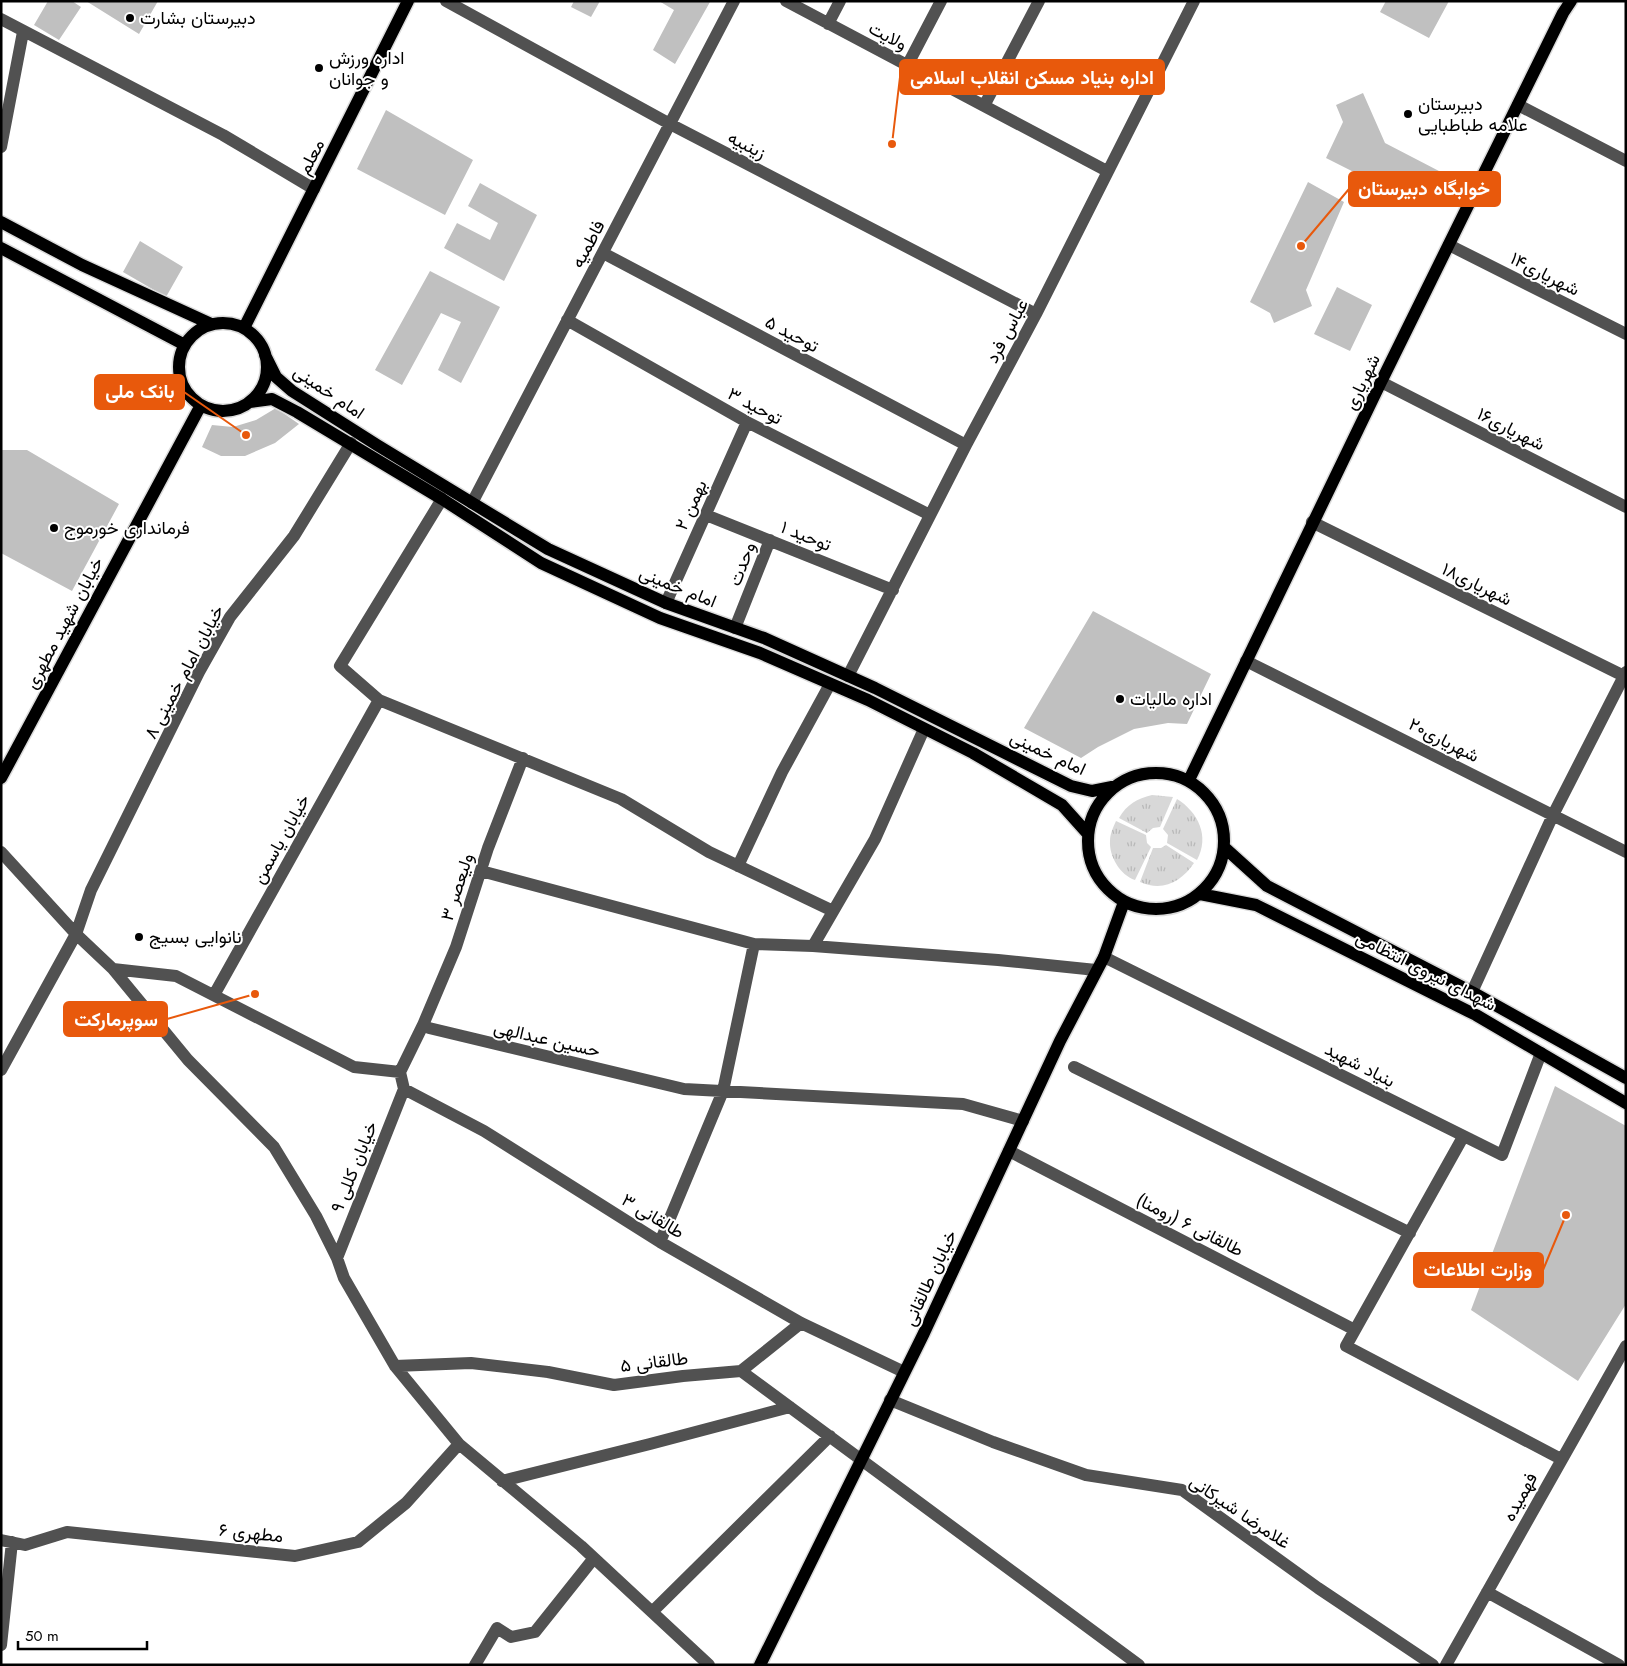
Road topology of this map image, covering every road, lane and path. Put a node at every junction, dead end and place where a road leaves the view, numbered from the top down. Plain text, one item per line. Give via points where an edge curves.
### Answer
1 (408, 1) edge
2 (446, 1) edge
3 (734, 1) edge
4 (786, 1) edge
5 (840, 1) edge
6 (941, 1) edge
7 (1039, 1) edge
8 (1194, 1) edge
9 (1571, 1) edge
10 (1, 19) edge
11 (828, 24) junction
12 (23, 32) junction
13 (907, 66) junction
14 (1518, 105) junction
15 (984, 106) junction
16 (670, 124) junction
17 (1, 147) edge
18 (1626, 161) edge
19 (1107, 171) junction
20 (314, 189) junction
21 (2, 226) edge
22 (1449, 245) junction
23 (1, 248) edge
24 (603, 253) junction
25 (1036, 314) junction
26 (567, 320) junction
27 (211, 324) junction
28 (244, 328) junction
29 (1626, 334) edge
30 (184, 345) junction
31 (265, 355) junction
32 (1381, 382) junction
33 (250, 402) junction
34 (201, 405) junction
35 (747, 422) junction
36 (351, 443) junction
37 (966, 446) junction
38 (442, 499) junction
39 (472, 503) junction
40 (1626, 507) edge
41 (706, 515) junction
42 (930, 516) junction
43 (1312, 522) junction
44 (770, 540) junction
45 (893, 590) junction
46 (666, 603) junction
47 (735, 628) junction
48 (1246, 661) junction
49 (1625, 675) edge
50 (848, 676) junction
51 (830, 684) junction
52 (379, 700) junction
53 (924, 728) junction
54 (523, 758) junction
55 (1, 778) edge
56 (1189, 780) junction
57 (1112, 787) junction
58 (1553, 815) junction
59 (1088, 834) junction
60 (1225, 848) junction
61 (1, 852) edge
62 (1626, 852) edge
63 (738, 866) junction
64 (481, 872) junction
65 (1200, 894) junction
66 (1124, 902) junction
67 (832, 911) junction
68 (76, 934) junction
69 (754, 944) junction
70 (813, 946) junction
71 (1104, 957) junction
72 (113, 969) junction
73 (1096, 970) junction
74 (1472, 992) junction
75 (214, 995) junction
76 (423, 1025) junction
77 (1541, 1053) junction
78 (1074, 1068) dead end
79 (1, 1070) edge
80 (400, 1072) junction
81 (1626, 1078) edge
82 (404, 1089) junction
83 (723, 1092) junction
84 (1626, 1103) edge
85 (1023, 1121) junction
86 (1464, 1137) junction
87 (1009, 1151) junction
88 (1410, 1233) junction
89 (660, 1242) junction
90 (337, 1258) junction
91 (801, 1323) junction
92 (1355, 1330) junction
93 (1626, 1346) edge
94 (395, 1366) junction
95 (741, 1371) junction
96 (904, 1372) junction
97 (890, 1400) junction
98 (790, 1407) junction
99 (830, 1436) junction
100 (458, 1444) junction
101 (861, 1459) junction
102 (1561, 1459) junction
103 (502, 1481) junction
104 (7, 1541) edge
105 (594, 1558) junction
106 (1487, 1592) junction
107 (652, 1612) junction
108 (1, 1645) edge
109 (475, 1665) edge
110 (708, 1665) edge
111 (760, 1665) edge
112 (1139, 1665) edge
113 (1433, 1665) edge
114 (1446, 1665) edge
115 (1618, 1665) edge

1 - 20 main road, معلم
2 - 16 street, زینبیه
3 - 16 street, فاطمیه
4 - 11 street, ولایت
5 - 11 street
6 - 13 street
7 - 15 street
8 - 19 street, عباس فرد
9 - 14 main road, شهریاری
10 - 12 street
11 - 13 street, ولایت
12 - 17 street
12 - 20 street via 223,135
13 - 15 street, ولایت
14 - 18 street
14 - 22 main road, شهریاری
15 - 19 street, ولایت
16 - 24 street, فاطمیه
16 - 25 street, زینبیه
19 - 25 street, عباس فرد
20 - 28 main road, معلم
21 - 27 main road
22 - 29 street, شهریاری۱۴
22 - 32 main road, شهریاری
23 - 30 main road
24 - 26 street, فاطمیه
24 - 37 street, توحید ۵
25 - 37 street, عباس فرد
26 - 35 street, توحید ۳
26 - 39 street, فاطمیه
27 - 28 main road via 228,323
27 - 30 main road via 196,332
28 - 31 main road via 258,340
30 - 34 main road via 179,361 180,378 188,394
31 - 33 main road via 266,372 261,389
31 - 39 main road, امام خمینی via 276,377 292,391
32 - 40 street, شهریاری۱۶
32 - 43 main road, شهریاری
33 - 34 main road via 234,409 217,410
33 - 36 main road, امام خمینی via 272,399
34 - 55 main road, خیابان شهید مطهری
35 - 41 street, بهمن ۲
35 - 42 street, توحید ۳
36 - 38 main road, امام خمینی
36 - 68 street, خیابان امام خمینی ۸ via 294,536 230,617 199,672 91,890
37 - 42 street, عباس فرد
38 - 51 main road, امام خمینی via 541,563 660,618 760,653
38 - 52 street via 340,666
39 - 46 main road, امام خمینی via 548,549
41 - 44 street, توحید ۱
41 - 46 street, بهمن ۲
42 - 45 street, عباس فرد
43 - 48 main road, شهریاری
43 - 49 street, شهریاری۱۸
44 - 45 street, توحید ۱
44 - 47 street, وحدت
45 - 50 street, عباس فرد
46 - 47 main road, امام خمینی
47 - 50 main road, امام خمینی
48 - 56 main road, شهریاری
48 - 58 street, شهریاری۲۰
49 - 58 street
50 - 57 main road, امام خمینی via 1071,786 1092,791
51 - 53 main road, امام خمینی
51 - 63 street via 782,772
52 - 54 street
52 - 75 street, خیابان یاسمن
53 - 59 main road, امام خمینی via 1062,805
53 - 67 street via 875,839
54 - 63 street via 621,799
54 - 64 street, ولیعصر ۳
56 - 57 main road via 1163,772 1136,775
56 - 60 main road via 1210,797 1222,821
57 - 59 main road via 1095,808
58 - 62 street, شهریاری۲۰
58 - 74 street
59 - 66 main road via 1090,861 1103,885
60 - 65 main road via 1217,874
60 - 74 main road, شهدای نیروی انتظامی via 1267,886
61 - 68 street
63 - 67 street
64 - 69 street
64 - 76 street, ولیعصر ۳ via 456,947
65 - 66 main road via 1177,907 1150,910
65 - 77 main road, شهدای نیروی انتظامی via 1256,905 1476,1015
66 - 71 main road, خیابان طالقانی
67 - 70 street
68 - 72 street
68 - 79 street, خیابان امام خمینی ۸
69 - 70 street
69 - 83 street
70 - 73 street
71 - 73 main road, خیابان طالقانی
71 - 86 street, بنیاد شهید
72 - 75 street via 176,976
72 - 90 street via 188,1060 274,1147
73 - 85 main road, خیابان طالقانی
74 - 81 main road, شهدای نیروی انتظامی
75 - 80 street via 354,1067
76 - 80 street
76 - 83 street, حسین عبدالهی via 684,1089
77 - 84 main road, شهدای نیروی انتظامی
77 - 86 street, بنیاد شهید via 1502,1156
78 - 88 street
80 - 82 street
82 - 89 street, طالقانی ۳ via 484,1131
82 - 90 street, خیابان کللی ۹
83 - 85 street, حسین عبدالهی via 963,1104
83 - 89 street
85 - 87 main road, خیابان طالقانی
86 - 88 street
87 - 92 street, طالقانی ۶ (رومنا)
87 - 96 main road, خیابان طالقانی
88 - 92 street
89 - 91 street, طالقانی ۳
90 - 94 street via 344,1278
91 - 95 street
91 - 96 street, طالقانی ۳
92 - 102 street via 1346,1346
93 - 102 street, فهمیده
94 - 95 street, طالقانی ۵ via 471,1362 614,1385
94 - 100 street
95 - 98 street
96 - 97 main road, خیابان طالقانی
97 - 101 main road, خیابان طالقانی
97 - 113 street, غلامرضا شیرکانی via 1086,1475 1182,1490 1318,1588
98 - 99 street
98 - 103 street
99 - 101 street
99 - 107 street
100 - 103 street
100 - 104 street, مطهری ۶ via 406,1503 358,1542 296,1556 66,1532 25,1545
101 - 111 main road, خیابان طالقانی
101 - 112 street
102 - 106 street, فهمیده
103 - 105 street
104 - 108 street
105 - 107 street
105 - 109 street via 535,1632 511,1636 497,1628
106 - 114 street, فهمیده
106 - 115 street
107 - 110 street

